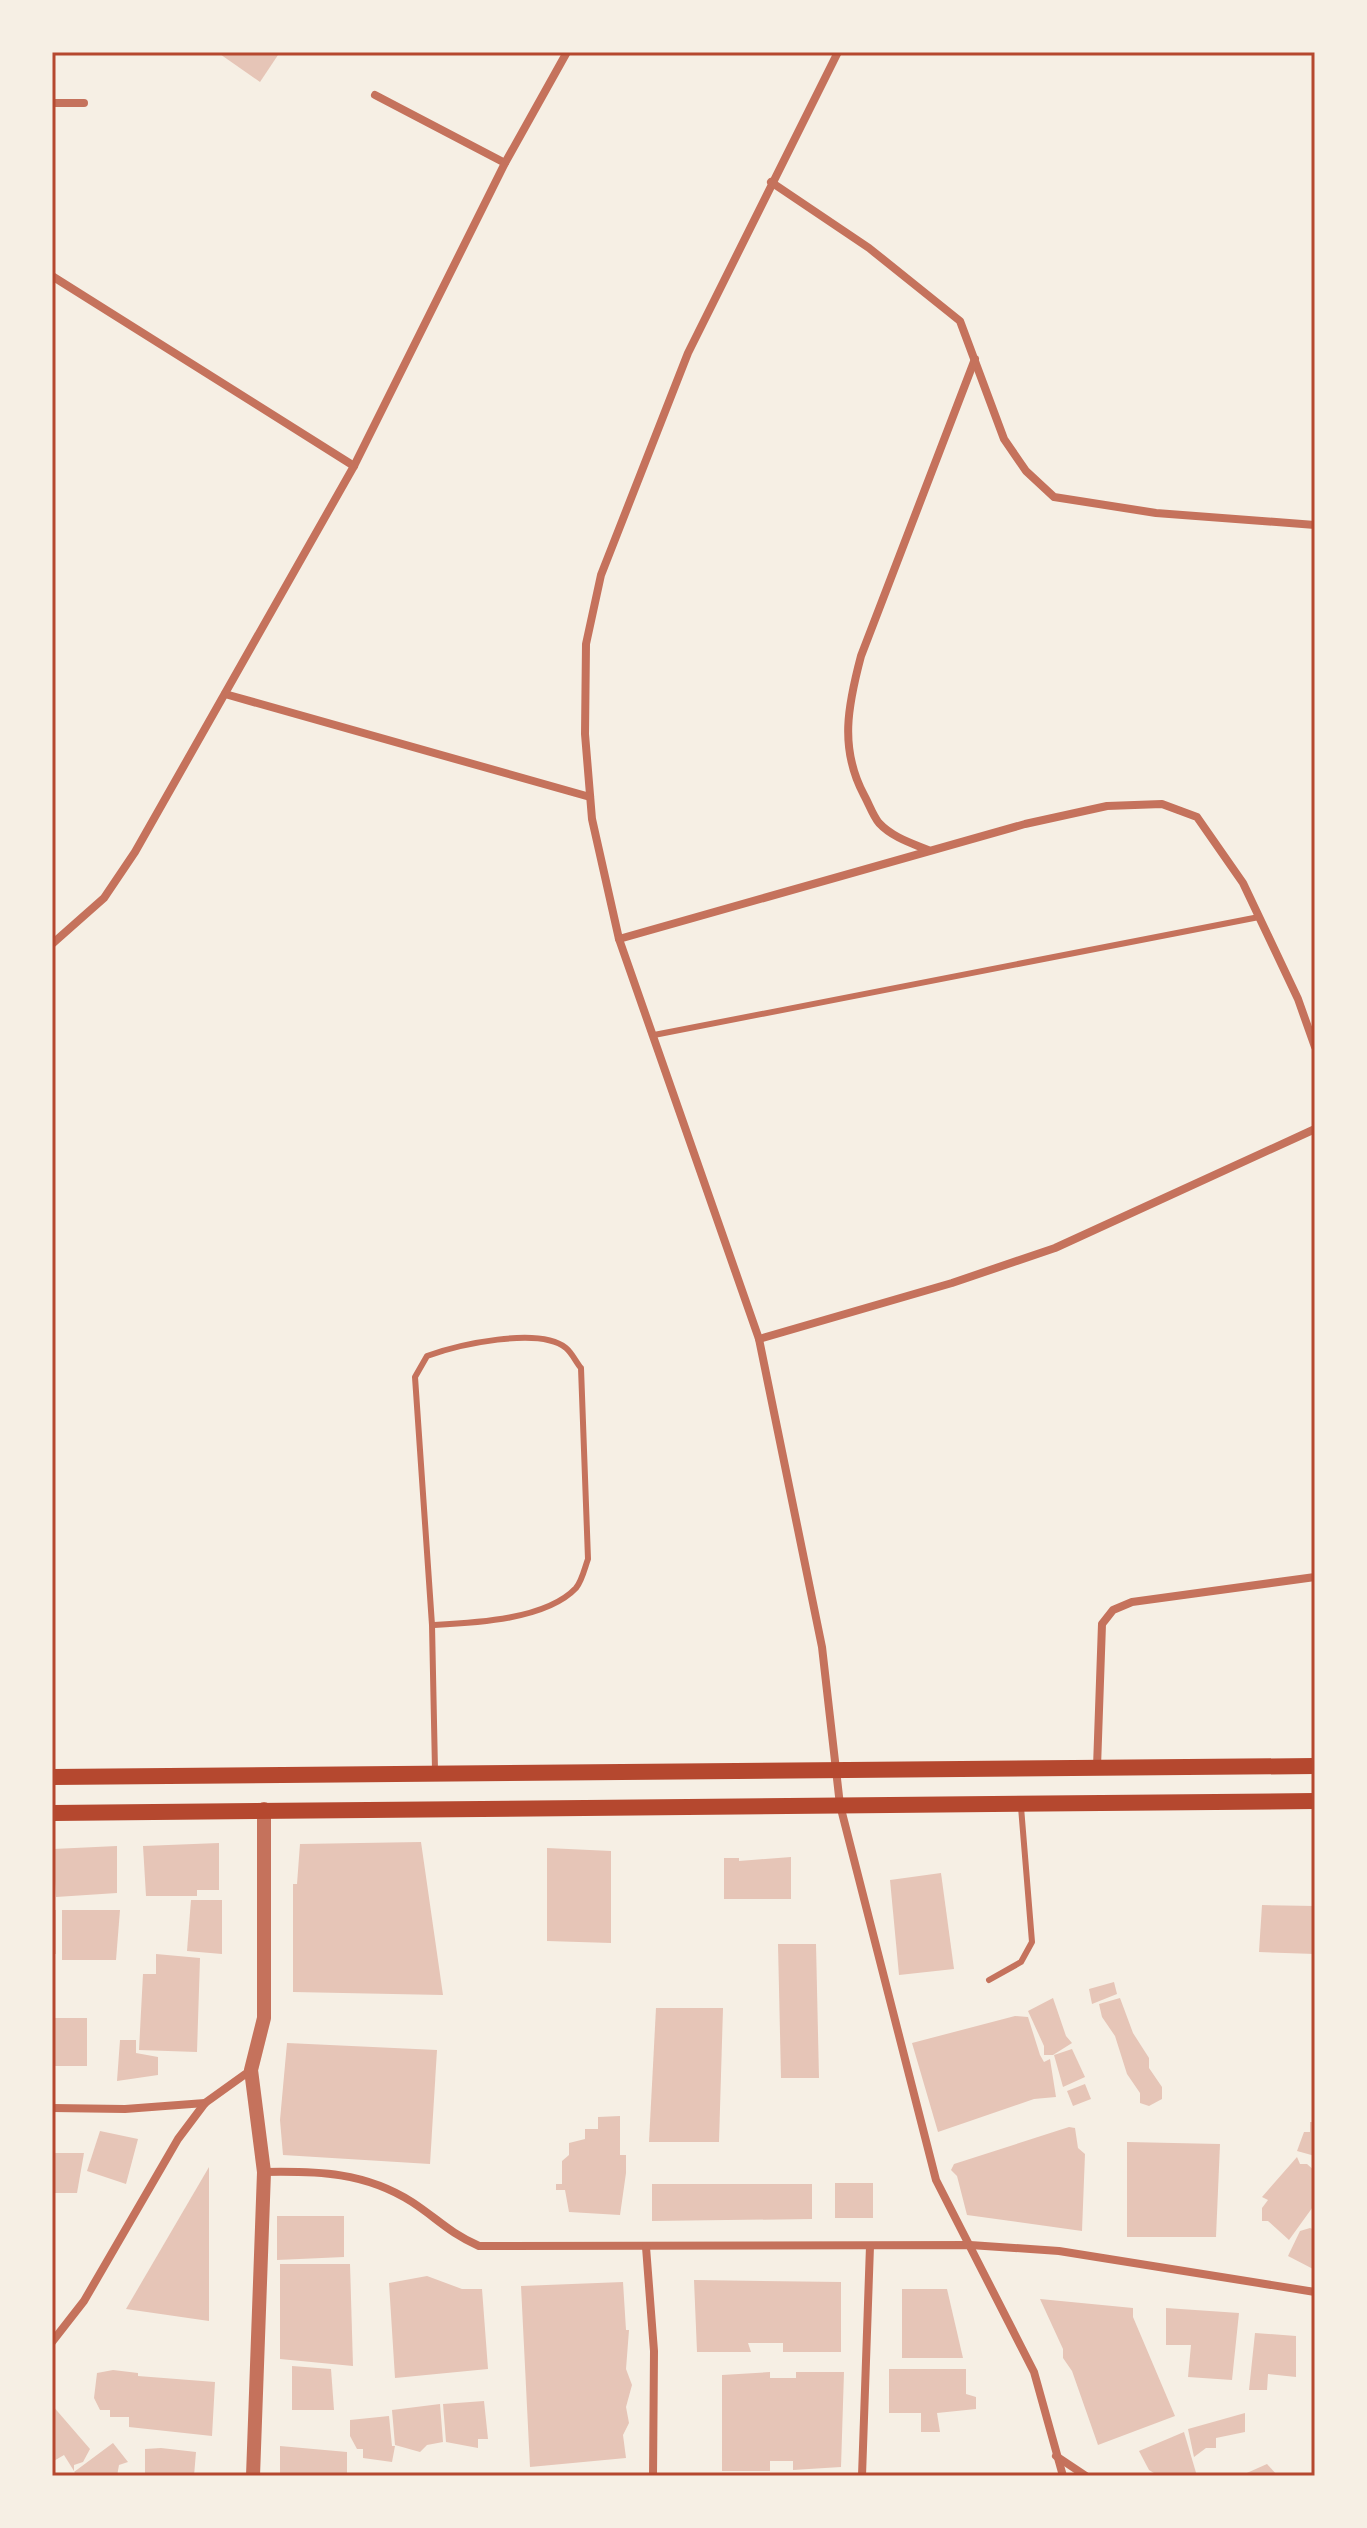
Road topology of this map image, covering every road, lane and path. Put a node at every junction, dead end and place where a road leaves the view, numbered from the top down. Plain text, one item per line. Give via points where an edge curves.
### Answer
1 (566, 52) edge
2 (838, 52) edge
3 (375, 95) dead end
4 (52, 103) edge
5 (84, 103) dead end
6 (505, 163) junction
7 (771, 182) junction
8 (52, 276) edge
9 (976, 359) junction
10 (354, 466) junction
11 (1315, 525) edge
12 (225, 694) junction
13 (590, 797) junction
14 (928, 850) junction
15 (1259, 917) junction
16 (619, 939) junction
17 (52, 944) edge
18 (654, 1035) junction
19 (1315, 1047) edge
20 (1315, 1129) edge
21 (759, 1339) junction
22 (1315, 1577) edge
23 (432, 1625) junction
24 (1315, 1766) edge
25 (1097, 1768) junction
26 (835, 1771) junction
27 (435, 1774) junction
28 (52, 1777) edge
29 (1315, 1801) edge
30 (1021, 1803) junction
31 (840, 1805) junction
32 (264, 1809) junction
33 (52, 1813) edge
34 (989, 1980) dead end
35 (251, 2070) junction
36 (205, 2103) junction
37 (52, 2108) edge
38 (264, 2172) junction
39 (970, 2245) junction
40 (870, 2246) junction
41 (646, 2247) junction
42 (1315, 2292) edge
43 (52, 2342) edge
44 (1055, 2456) junction
45 (253, 2476) edge
46 (653, 2476) edge
47 (862, 2476) edge
48 (1063, 2476) edge
49 (1086, 2476) edge

1 - 6 street
2 - 7 street
3 - 6 street
4 - 5 street
6 - 10 street
7 - 9 street via 869,248 960,321
7 - 13 street via 688,353 601,575 586,644
8 - 10 street
9 - 11 street via 1004,439 1026,471 1054,497 1156,513
9 - 14 street via 861,656 848,706 846,737 855,778 878,822
10 - 12 street
12 - 13 street
12 - 17 street via 112,887
13 - 16 street
14 - 15 street via 1107,806 1162,804 1197,817 1243,883
14 - 16 street
15 - 18 lane
15 - 19 street
16 - 18 street
18 - 21 street
20 - 21 street via 1055,1248
21 - 26 street via 822,1647
22 - 25 street via 1132,1602 1113,1610 1102,1624
23 - 23 lane via 415,1377 427,1356 460,1344 536,1338 565,1347 581,1368 588,1559 578,1586 552,1605 479,1623
23 - 27 lane
24 - 25 main road
25 - 26 main road
26 - 27 main road
26 - 31 street
27 - 28 main road
29 - 30 main road
30 - 31 main road
30 - 34 lane via 1032,1942 1021,1962
31 - 32 main road
31 - 39 street via 936,2180
32 - 33 main road
32 - 35 street via 264,2018
35 - 36 street
35 - 38 street
36 - 37 street
36 - 43 street via 171,2150 84,2301
38 - 41 street via 359,2177 389,2188 451,2234 479,2246
38 - 45 street
39 - 40 street
39 - 42 street via 1059,2251
39 - 44 street via 1034,2372
40 - 41 street
40 - 47 street
41 - 46 street via 654,2351
44 - 48 street
44 - 49 street

